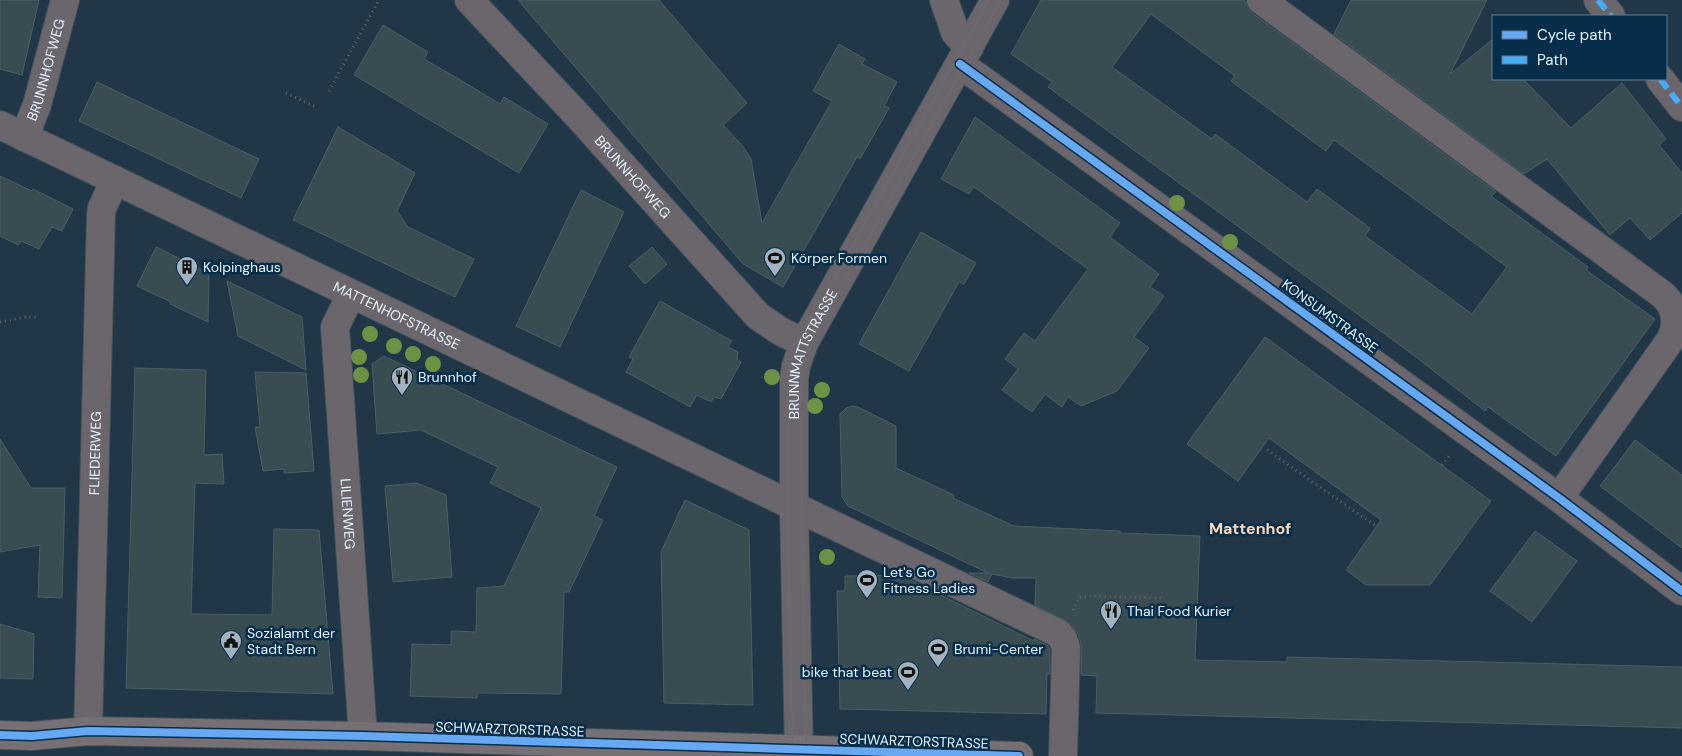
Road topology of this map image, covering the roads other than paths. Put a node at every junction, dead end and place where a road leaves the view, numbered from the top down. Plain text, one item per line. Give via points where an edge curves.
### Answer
1 (65, 0) edge
2 (469, 0) edge
3 (944, 0) edge
4 (995, 0) edge
5 (1260, 0) edge
6 (1598, 0) edge
7 (1610, 15) edge
8 (964, 56) junction
9 (1661, 80) edge
10 (1682, 107) edge
11 (12, 131) edge
12 (115, 180) junction
13 (351, 294) junction
14 (804, 343) junction
15 (1559, 498) junction
16 (794, 506) junction
17 (1682, 591) edge
18 (88, 731) junction
19 (0, 735) edge
20 (363, 736) junction
21 (801, 754) edge
22 (1019, 756) edge
23 (1063, 756) edge

1 - 11 street, BRUNNHOFWEG via 37,105
2 - 14 street, BRUNNHOFWEG via 758,316
3 - 8 street, KONSUMSTRASSE
4 - 8 street, BRUNNMATTSTRASSE
5 - 15 street via 1670,302 1676,314 1671,339
6 - 7 street
8 - 14 street, BRUNNMATTSTRASSE
8 - 15 street, KONSUMSTRASSE
9 - 10 street
11 - 12 street, MATTENHOFSTRASSE
12 - 13 street, MATTENHOFSTRASSE
12 - 18 street, FLIEDERWEG via 101,215
13 - 16 street, MATTENHOFSTRASSE
13 - 20 street, LILIENWEG via 335,327
14 - 16 street, BRUNNMATTSTRASSE via 794,380
15 - 17 street, KONSUMSTRASSE
16 - 21 street, BRUNNMATTSTRASSE
16 - 23 street, MATTENHOFSTRASSE via 1058,633 1066,648
18 - 19 main road, SCHWARZTORSTRASSE
18 - 20 main road, SCHWARZTORSTRASSE
20 - 21 main road, SCHWARZTORSTRASSE
21 - 22 main road, SCHWARZTORSTRASSE

